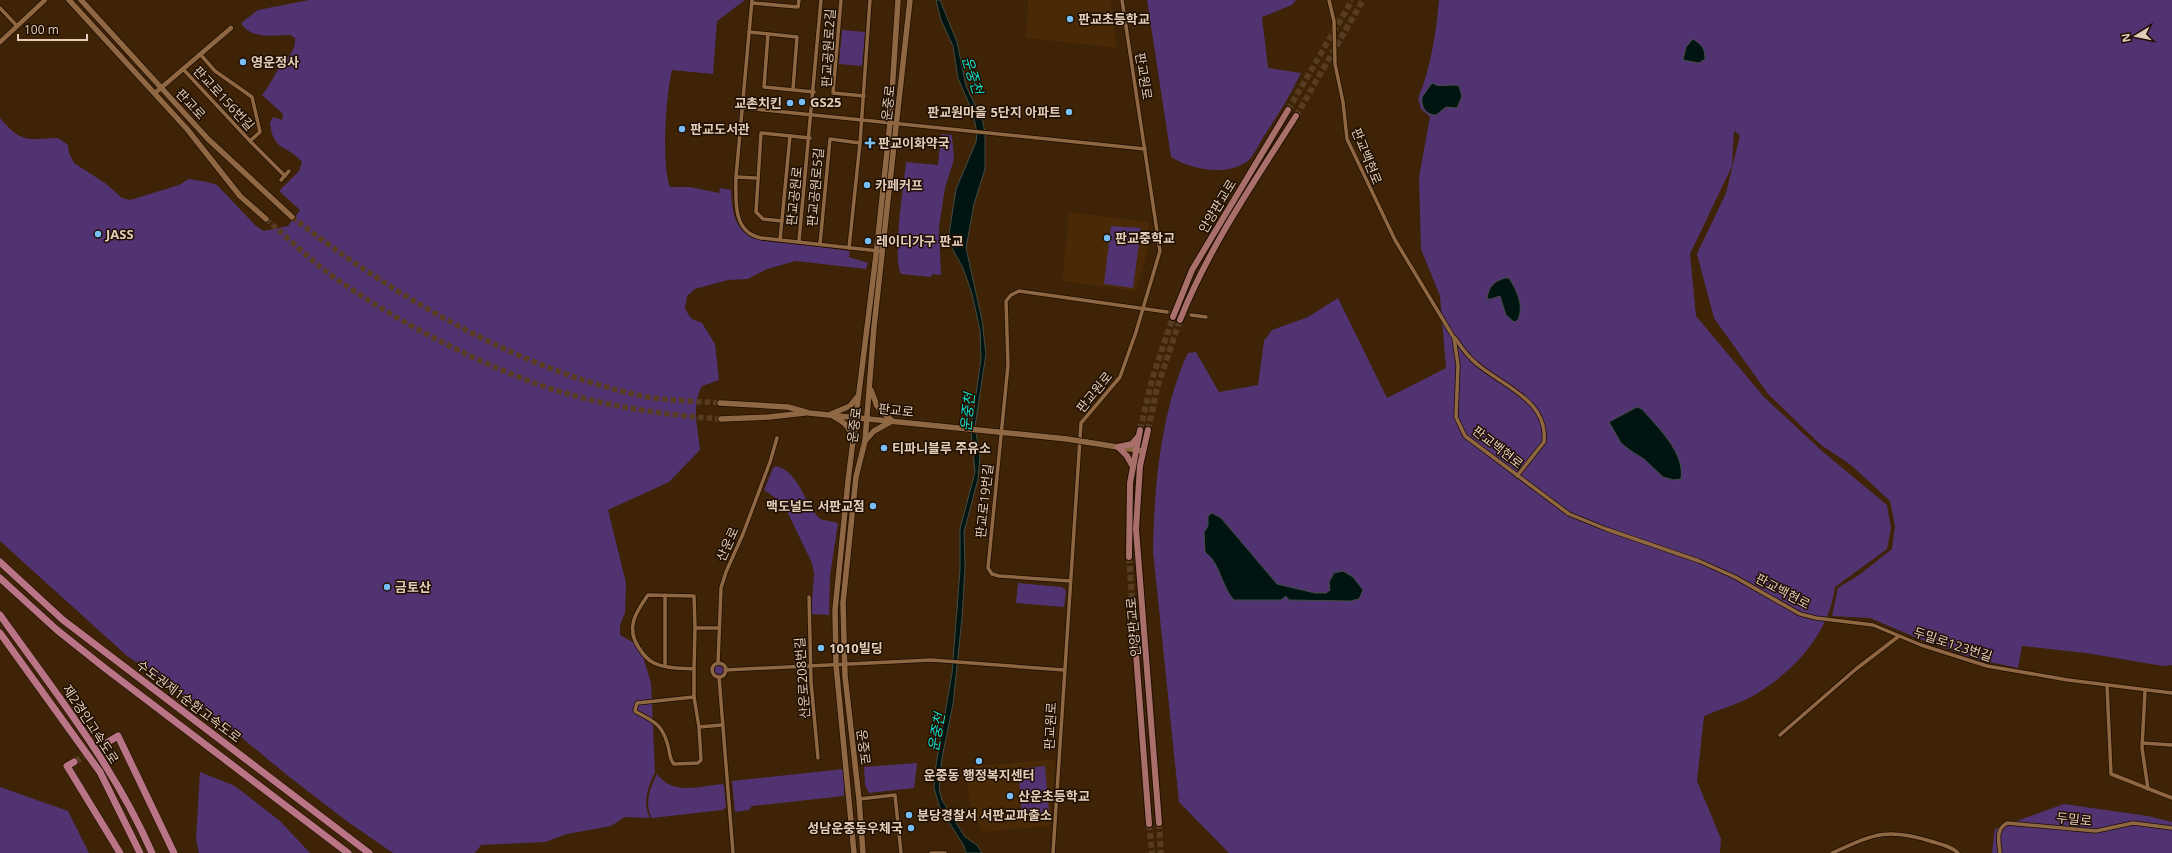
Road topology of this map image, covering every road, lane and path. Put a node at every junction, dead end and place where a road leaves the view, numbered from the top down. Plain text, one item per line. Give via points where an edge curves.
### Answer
1 (45, 0) edge
2 (69, 0) edge
3 (81, 0) edge
4 (799, 0) edge
5 (821, 0) edge
6 (841, 0) edge
7 (870, 0) edge
8 (898, 0) edge
9 (910, 0) edge
10 (1122, 0) edge
11 (1329, 0) edge
12 (752, 1) edge
13 (0, 8) edge
14 (17, 26) junction
15 (231, 28) dead end
16 (749, 32) junction
17 (768, 34) junction
18 (0, 42) edge
19 (200, 54) junction
20 (182, 69) junction
21 (161, 88) junction
22 (793, 89) junction
23 (814, 92) junction
24 (155, 94) junction
25 (864, 96) junction
26 (744, 108) junction
27 (1288, 110) tunnel mouth
28 (812, 116) junction
29 (1296, 116) tunnel mouth
30 (862, 120) junction
31 (890, 123) junction
32 (897, 123) junction
33 (790, 136) junction
34 (810, 138) junction
35 (250, 141) junction
36 (860, 143) junction
37 (1145, 149) junction
38 (289, 171) dead end
39 (285, 176) junction
40 (736, 177) junction
41 (756, 178) junction
42 (281, 180) dead end
43 (292, 217) tunnel mouth
44 (266, 219) tunnel mouth
45 (782, 221) junction
46 (780, 240) junction
47 (799, 241) junction
48 (820, 244) junction
49 (850, 248) junction
50 (877, 251) junction
51 (884, 252) junction
52 (1143, 308) junction
53 (1167, 312) tunnel mouth
54 (1191, 315) tunnel mouth
55 (1206, 317) dead end
56 (1454, 338) junction
57 (870, 388) junction
58 (860, 389) junction
59 (720, 403) tunnel mouth
60 (809, 412) junction
61 (829, 414) junction
62 (856, 417) junction
63 (721, 418) tunnel mouth
64 (867, 418) junction
65 (893, 421) junction
66 (1148, 430) tunnel mouth
67 (1001, 432) junction
68 (777, 438) dead end
69 (854, 440) junction
70 (865, 441) junction
71 (1118, 447) junction
72 (1135, 450) junction
73 (1143, 451) junction
74 (1132, 465) junction
75 (1517, 476) junction
76 (1129, 557) tunnel mouth
77 (0, 562) edge
78 (0, 578) edge
79 (1070, 581) junction
80 (665, 595) junction
81 (809, 597) dead end
82 (0, 615) edge
83 (695, 628) junction
84 (719, 628) junction
85 (0, 633) edge
86 (1899, 636) junction
87 (1136, 641) tunnel mouth
88 (718, 663) junction
89 (836, 665) junction
90 (844, 665) junction
91 (665, 666) junction
92 (811, 666) junction
93 (694, 669) junction
94 (725, 670) junction
95 (1064, 670) junction
96 (719, 677) junction
97 (2107, 686) junction
98 (2145, 691) junction
99 (2172, 693) edge
100 (694, 696) junction
101 (722, 725) junction
102 (699, 727) junction
103 (1780, 735) dead end
104 (108, 742) tunnel mouth
105 (2142, 743) junction
106 (2172, 745) edge
107 (818, 758) dead end
108 (74, 762) dead end
109 (2148, 789) junction
110 (2172, 798) edge
111 (859, 799) junction
112 (1159, 823) tunnel mouth
113 (1149, 824) tunnel mouth
114 (2172, 828) edge
115 (120, 853) edge
116 (140, 853) edge
117 (152, 853) edge
118 (174, 853) edge
119 (348, 853) edge
120 (369, 853) edge
121 (733, 853) edge
122 (854, 853) edge
123 (863, 853) edge
124 (901, 853) edge
125 (931, 853) edge
126 (945, 853) edge
127 (1053, 853) edge
128 (1832, 853) edge
129 (1958, 853) edge
130 (2000, 853) edge

1 - 14 street
2 - 24 main road, 판교로
3 - 21 main road, 판교로
4 - 12 street via 798,7
5 - 23 street, 판교공원로
6 - 25 street, 판교공원로2길 via 833,93
7 - 25 street
8 - 31 main road, 운중로
9 - 32 main road, 운중로
10 - 37 street, 판교원로
11 - 56 street, 판교백현로 via 1334,21 1335,64 1347,139 1395,240
12 - 16 street
13 - 14 street
14 - 18 street
15 - 19 street, 판교로156번길
16 - 17 street
16 - 26 street
17 - 22 street via 797,37
17 - 22 street via 764,87
19 - 20 street, 판교로156번길
19 - 35 street, 판교로156번길 via 215,71 249,94 253,100 260,132
20 - 21 street, 판교로156번길
20 - 35 street, 판교로156번길
21 - 24 street, 판교로156번길
21 - 43 main road, 판교로 via 236,166
22 - 23 street
23 - 28 street, 판교공원로
24 - 44 main road, 판교로 via 187,129 224,178
25 - 30 street
26 - 28 street
26 - 40 street
27 - 29 main road, 안양판교로 via 1192,270 1177,318 1199,273
28 - 30 street
28 - 34 street, 판교공원로
30 - 31 street
30 - 36 street
31 - 32 street
31 - 50 main road, 운중로
32 - 37 street
32 - 51 main road, 운중로
33 - 34 street
33 - 41 street via 761,133
33 - 45 street
34 - 47 street, 판교공원로
35 - 39 street, 판교로156번길
36 - 48 street, 판교공원로5길 via 830,139
36 - 49 street
37 - 52 street, 판교원로 via 1160,251
38 - 39 street
39 - 42 street
40 - 41 street
40 - 46 street via 736,203 741,225 753,236
41 - 45 street via 757,215 766,220
45 - 46 street
46 - 47 street
47 - 48 street, 판교공원로
48 - 49 street, 판교공원로
49 - 50 street, 판교공원로
50 - 51 street, 판교공원로
50 - 58 main road, 운중로
51 - 57 main road, 운중로 via 874,328
52 - 53 street, 판교로19번길
52 - 67 street, 판교로19번길 via 1023,291 1011,295 1006,300 1008,365
52 - 79 street, 판교원로 via 1120,377 1081,423
54 - 55 street
56 - 75 street, 판교백현로 via 1458,365 1456,417 1461,430 1465,436
56 - 75 street via 1476,364 1529,401 1543,421 1544,442
57 - 64 main road, 운중로
57 - 65 main road via 878,406
58 - 61 main road via 851,405
58 - 62 main road, 운중로
59 - 60 main road, 판교로 via 788,407
60 - 61 main road, 판교로
60 - 63 main road, 판교로 via 769,417
61 - 62 main road, 판교로
61 - 69 main road via 850,428
62 - 64 main road, 판교로
62 - 69 main road, 운중로
64 - 65 main road, 판교로
64 - 70 main road, 운중로
65 - 67 main road, 판교로
65 - 70 main road via 874,431
66 - 73 main road, 안양판교로
67 - 71 main road, bridge
67 - 79 street, 판교로19번길 via 989,571 999,576
68 - 84 street, 산운로 via 721,588
69 - 89 main road, 운중로 via 837,580
70 - 90 main road, 운중로 via 856,477 845,574 842,616
71 - 72 main road
71 - 72 main road via 1132,444 1140,433
71 - 74 main road
72 - 73 main road
72 - 74 main road
73 - 112 main road, 안양판교로 via 1138,484 1136,529
74 - 76 main road
75 - 86 street, 판교백현로 via 1569,514 1699,561 1735,577 1800,614 1864,622
77 - 120 highway, 수도권제1순환고속도로 via 63,620
78 - 119 highway, 수도권제1순환고속도로 via 56,630
79 - 95 street, 판교원로
80 - 83 street via 694,596
80 - 91 street
80 - 91 street via 648,595 634,617 632,634 646,658 654,664
81 - 92 street, 산운로208번길
82 - 117 highway, 제2경인고속도로 via 85,734
83 - 84 street
83 - 93 street
84 - 88 street, 산운로
85 - 116 highway, 제2경인고속도로 via 100,772
86 - 97 street, 두밀로123번길 via 1987,666
86 - 103 street, 두밀로123번길 via 1856,669
87 - 113 main road, 안양판교로
88 - 94 street via 724,666
88 - 96 street via 712,670 715,676
89 - 90 street
89 - 92 street
89 - 122 main road, 운중로
90 - 95 street via 934,660
90 - 111 main road, 운중로
91 - 93 street
92 - 94 street
92 - 107 street, 산운로208번길
93 - 100 street
94 - 96 street
95 - 127 street, 판교원로
96 - 101 street
97 - 98 street, 두밀로123번길
97 - 109 street via 2111,774
98 - 99 street, 두밀로123번길
98 - 105 street
100 - 102 street
100 - 102 street via 637,703 635,710 662,728 670,760 674,764 701,760
101 - 102 street
101 - 121 street
104 - 118 highway via 118,736
105 - 106 street
105 - 109 street
108 - 115 highway via 67,766
109 - 110 street
111 - 123 main road, 운중로
111 - 124 street via 895,795
114 - 130 street, 두밀로 via 2133,823 2096,831 2006,823 1998,834
125 - 126 street
128 - 129 street via 1865,839 1892,833 1953,848

